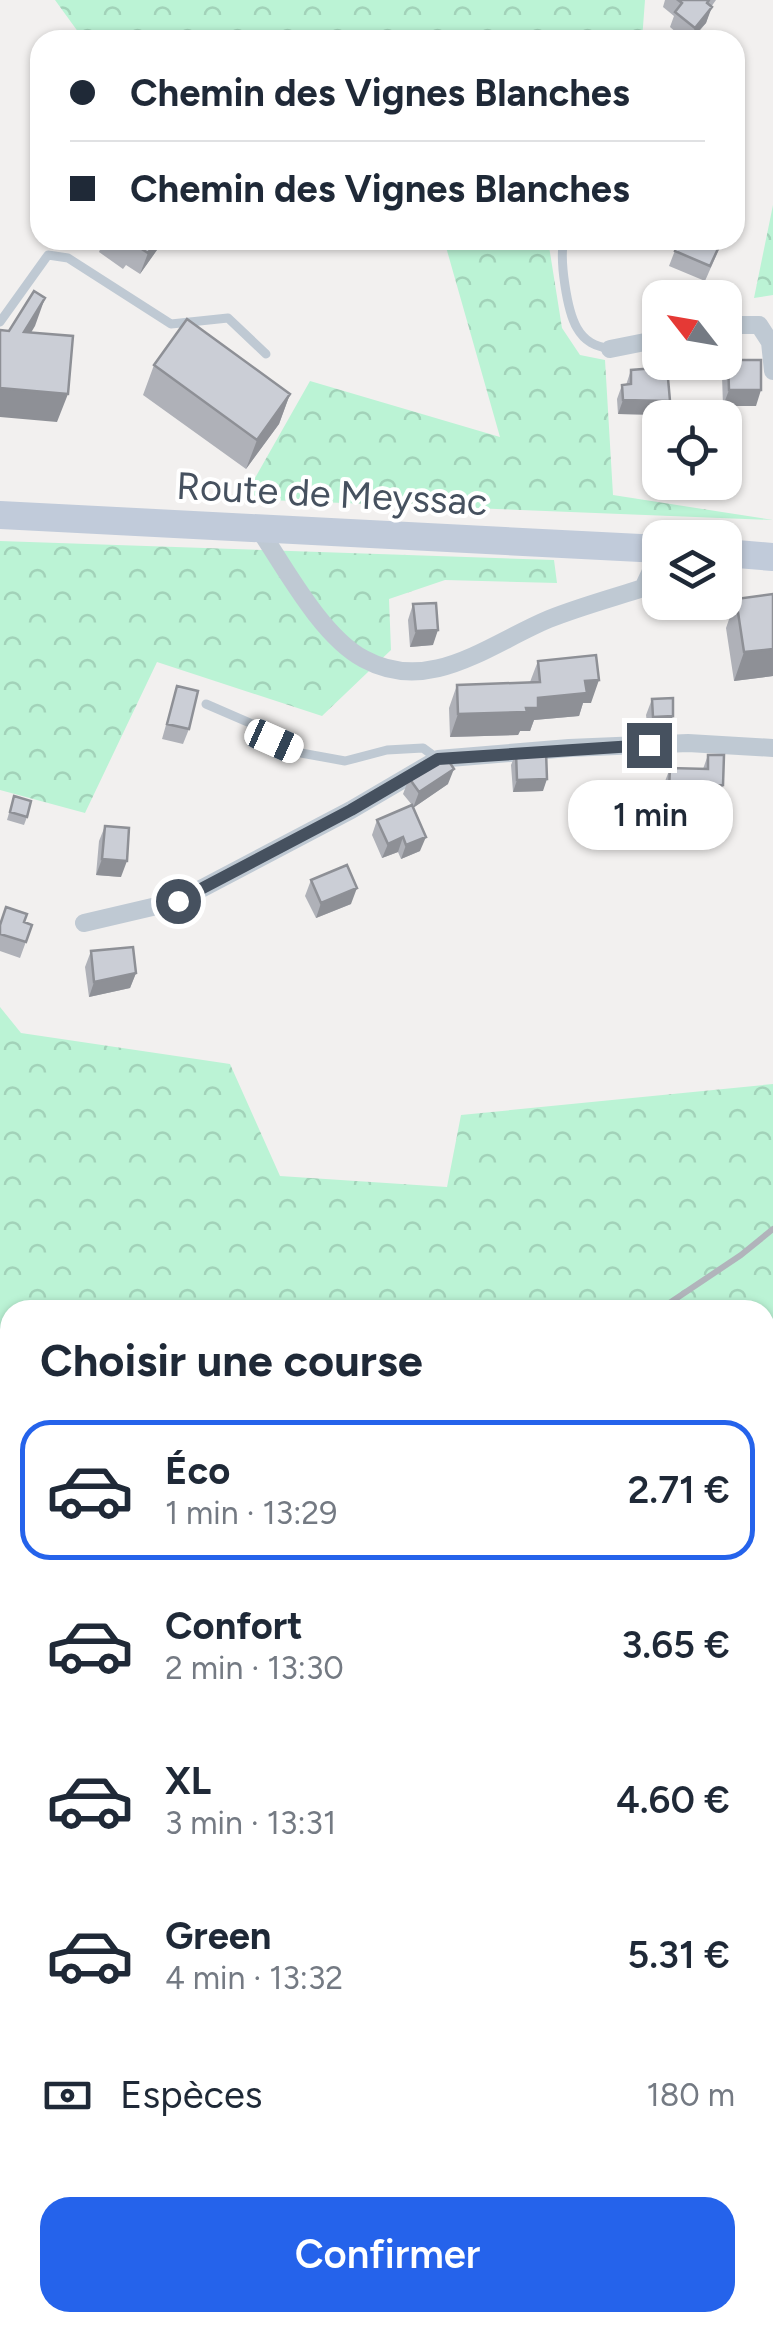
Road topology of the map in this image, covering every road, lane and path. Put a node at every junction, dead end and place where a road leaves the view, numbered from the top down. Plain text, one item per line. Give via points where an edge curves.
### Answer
1 (562, 250) edge
2 (0, 322) edge
3 (742, 323) edge
4 (642, 343) edge
5 (610, 349) joint
6 (266, 354) dead end
7 (773, 371) edge
8 (0, 515) edge
9 (258, 529) junction
10 (642, 547) edge
11 (742, 555) edge
12 (773, 557) edge
13 (642, 588) edge
14 (206, 704) dead end
15 (773, 748) edge
16 (438, 759) junction
17 (84, 923) dead end

1 - 5 lane via 576,327 591,345
2 - 6 lane via 48,255 68,258 171,324 228,318
3 - 7 street via 760,325
4 - 5 street
8 - 9 main road, Route de Meyssac
9 - 10 main road, Route de Meyssac
9 - 13 street via 327,628 362,659 401,672 452,667 549,619
11 - 12 main road
14 - 16 lane via 301,753 345,761 423,748
15 - 16 street via 688,744
16 - 17 street via 178,901

